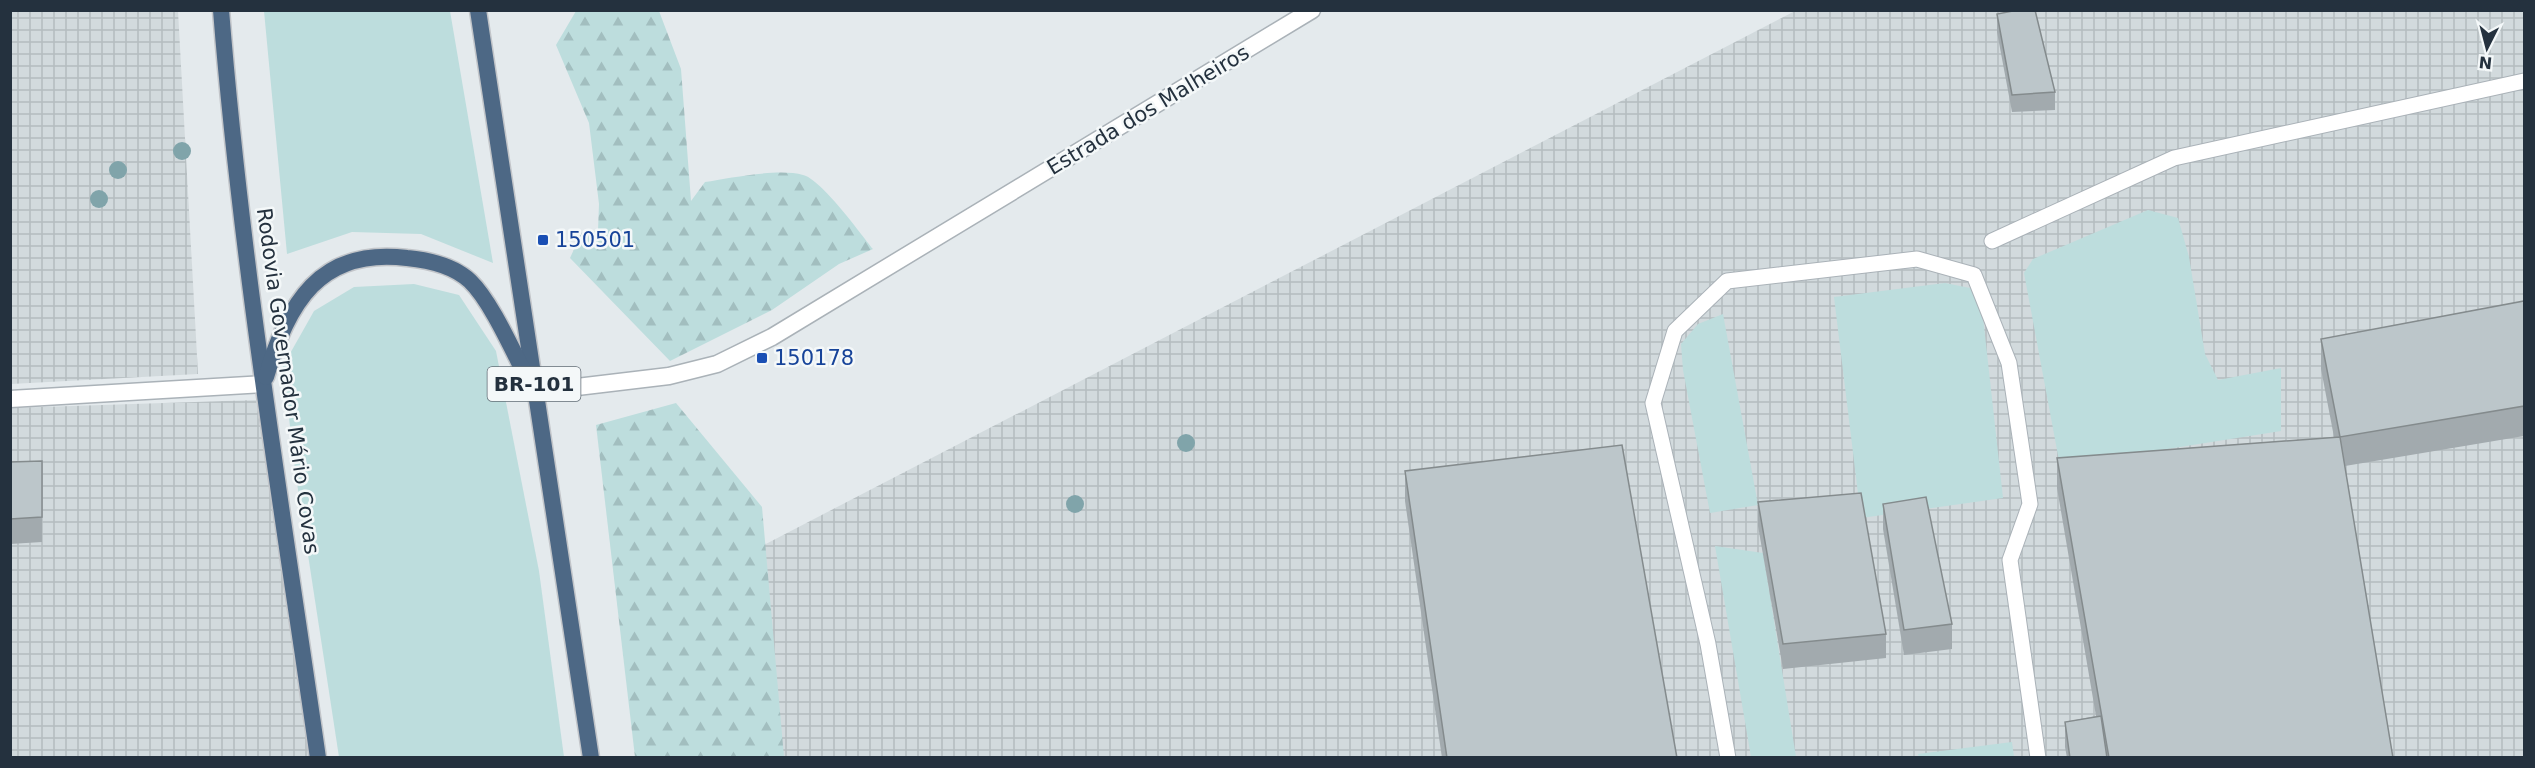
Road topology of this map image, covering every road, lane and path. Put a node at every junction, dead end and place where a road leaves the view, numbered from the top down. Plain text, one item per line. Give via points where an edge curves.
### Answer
1 (221, 10) edge
2 (478, 10) edge
3 (1311, 10) edge
4 (2524, 81) edge
5 (1992, 241) dead end
6 (263, 384) junction
7 (535, 392) junction
8 (10, 399) edge
9 (318, 758) edge
10 (591, 758) edge
11 (1728, 758) edge
12 (2038, 758) edge

1 - 6 highway, Rodovia Governador Mário Covas via 229,110
2 - 7 highway, BR-101
3 - 7 street, Estrada dos Malheiros via 772,337 717,364 669,376
4 - 5 lane via 2174,158
6 - 7 highway via 288,315 317,280 362,258 390,256 420,259 469,280 485,299
6 - 8 street
6 - 9 highway, Rodovia Governador Mário Covas
7 - 10 highway, BR-101
11 - 12 lane via 1708,644 1653,403 1675,331 1727,281 1917,259 1974,275 2009,363 2030,504 2010,560

